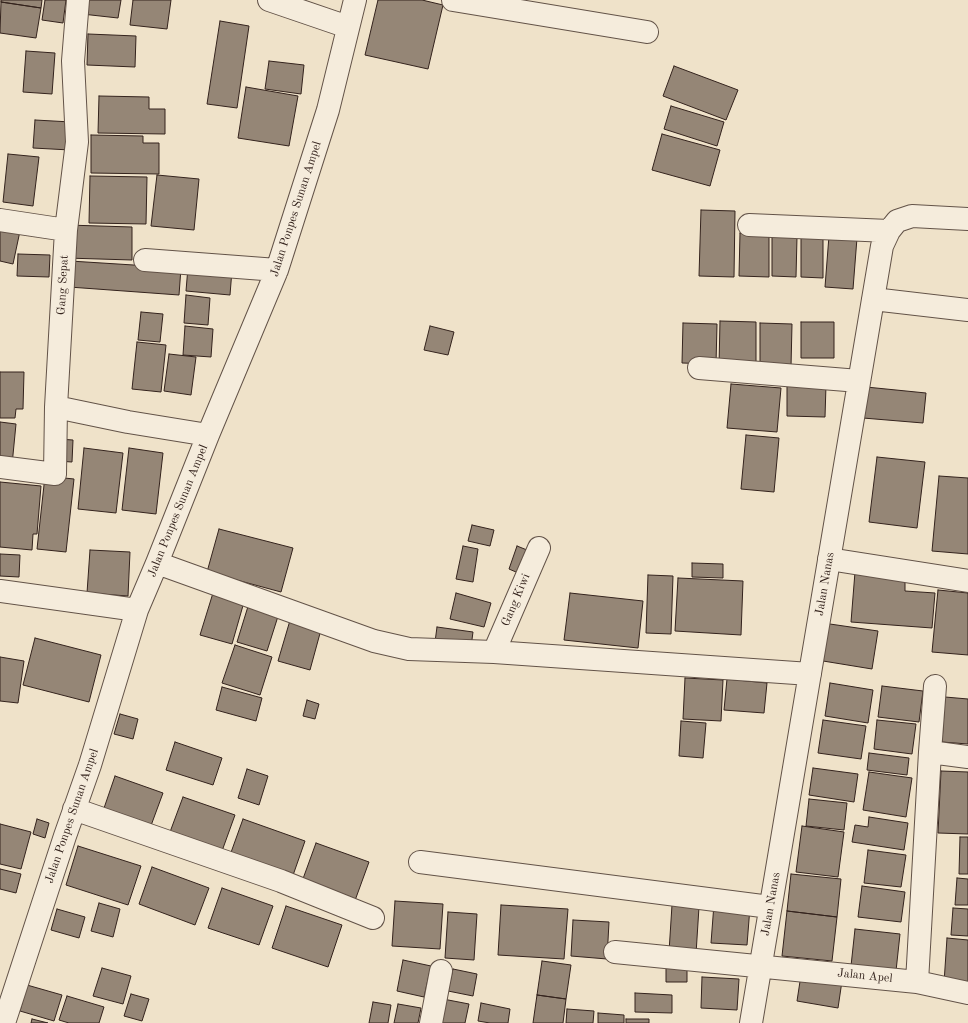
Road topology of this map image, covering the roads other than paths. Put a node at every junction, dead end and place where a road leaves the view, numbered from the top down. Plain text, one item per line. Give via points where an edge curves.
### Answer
1 (78, 0) edge
2 (269, 0) edge
3 (354, 0) edge
4 (453, 0) edge
5 (348, 26) junction
6 (647, 32) dead end
7 (968, 219) edge
8 (0, 220) edge
9 (749, 225) dead end
10 (66, 230) junction
11 (889, 231) junction
12 (145, 260) dead end
13 (277, 270) junction
14 (873, 299) junction
15 (968, 310) edge
16 (699, 368) dead end
17 (859, 381) junction
18 (56, 407) junction
19 (208, 435) junction
20 (0, 467) edge
21 (539, 548) dead end
22 (829, 560) junction
23 (158, 563) junction
24 (968, 581) edge
25 (0, 591) edge
26 (137, 610) junction
27 (494, 652) junction
28 (810, 674) junction
29 (935, 686) dead end
30 (930, 752) junction
31 (968, 757) edge
32 (74, 809) junction
33 (420, 862) dead end
34 (770, 907) junction
35 (374, 918) dead end
36 (615, 952) dead end
37 (760, 966) junction
38 (441, 971) dead end
39 (917, 982) junction
40 (968, 993) edge
41 (4, 1023) edge
42 (431, 1023) edge
43 (751, 1023) edge

1 - 10 street, Gang Sepat via 73,60 77,142
2 - 5 street
3 - 5 street, Jalan Ponpes Sunan Ampel
4 - 6 street
5 - 13 street, Jalan Ponpes Sunan Ampel via 328,110
7 - 11 street, Jalan Nanas via 912,216 897,221
8 - 10 street
9 - 11 street
10 - 18 street, Gang Sepat
11 - 14 street, Jalan Nanas via 882,246
12 - 13 street
13 - 19 street, Jalan Ponpes Sunan Ampel
14 - 15 street
14 - 17 street, Jalan Nanas
16 - 17 street
17 - 22 street, Jalan Nanas
18 - 19 street
18 - 20 street, Gang Sepat via 55,474
19 - 23 street, Jalan Ponpes Sunan Ampel
21 - 27 street, Gang Kiwi
22 - 24 street
22 - 28 street, Jalan Nanas
23 - 26 street, Jalan Ponpes Sunan Ampel
23 - 27 street via 374,641 409,649
25 - 26 street
26 - 32 street, Jalan Ponpes Sunan Ampel
27 - 28 street
28 - 34 street, Jalan Nanas
29 - 30 street
30 - 31 street
30 - 39 street
32 - 35 street via 281,881
32 - 41 street, Jalan Ponpes Sunan Ampel
33 - 34 street
34 - 37 street, Jalan Nanas
36 - 37 street, Jalan Apel
37 - 39 street, Jalan Apel
37 - 43 street, Jalan Nanas
38 - 42 street
39 - 40 street, Jalan Apel

